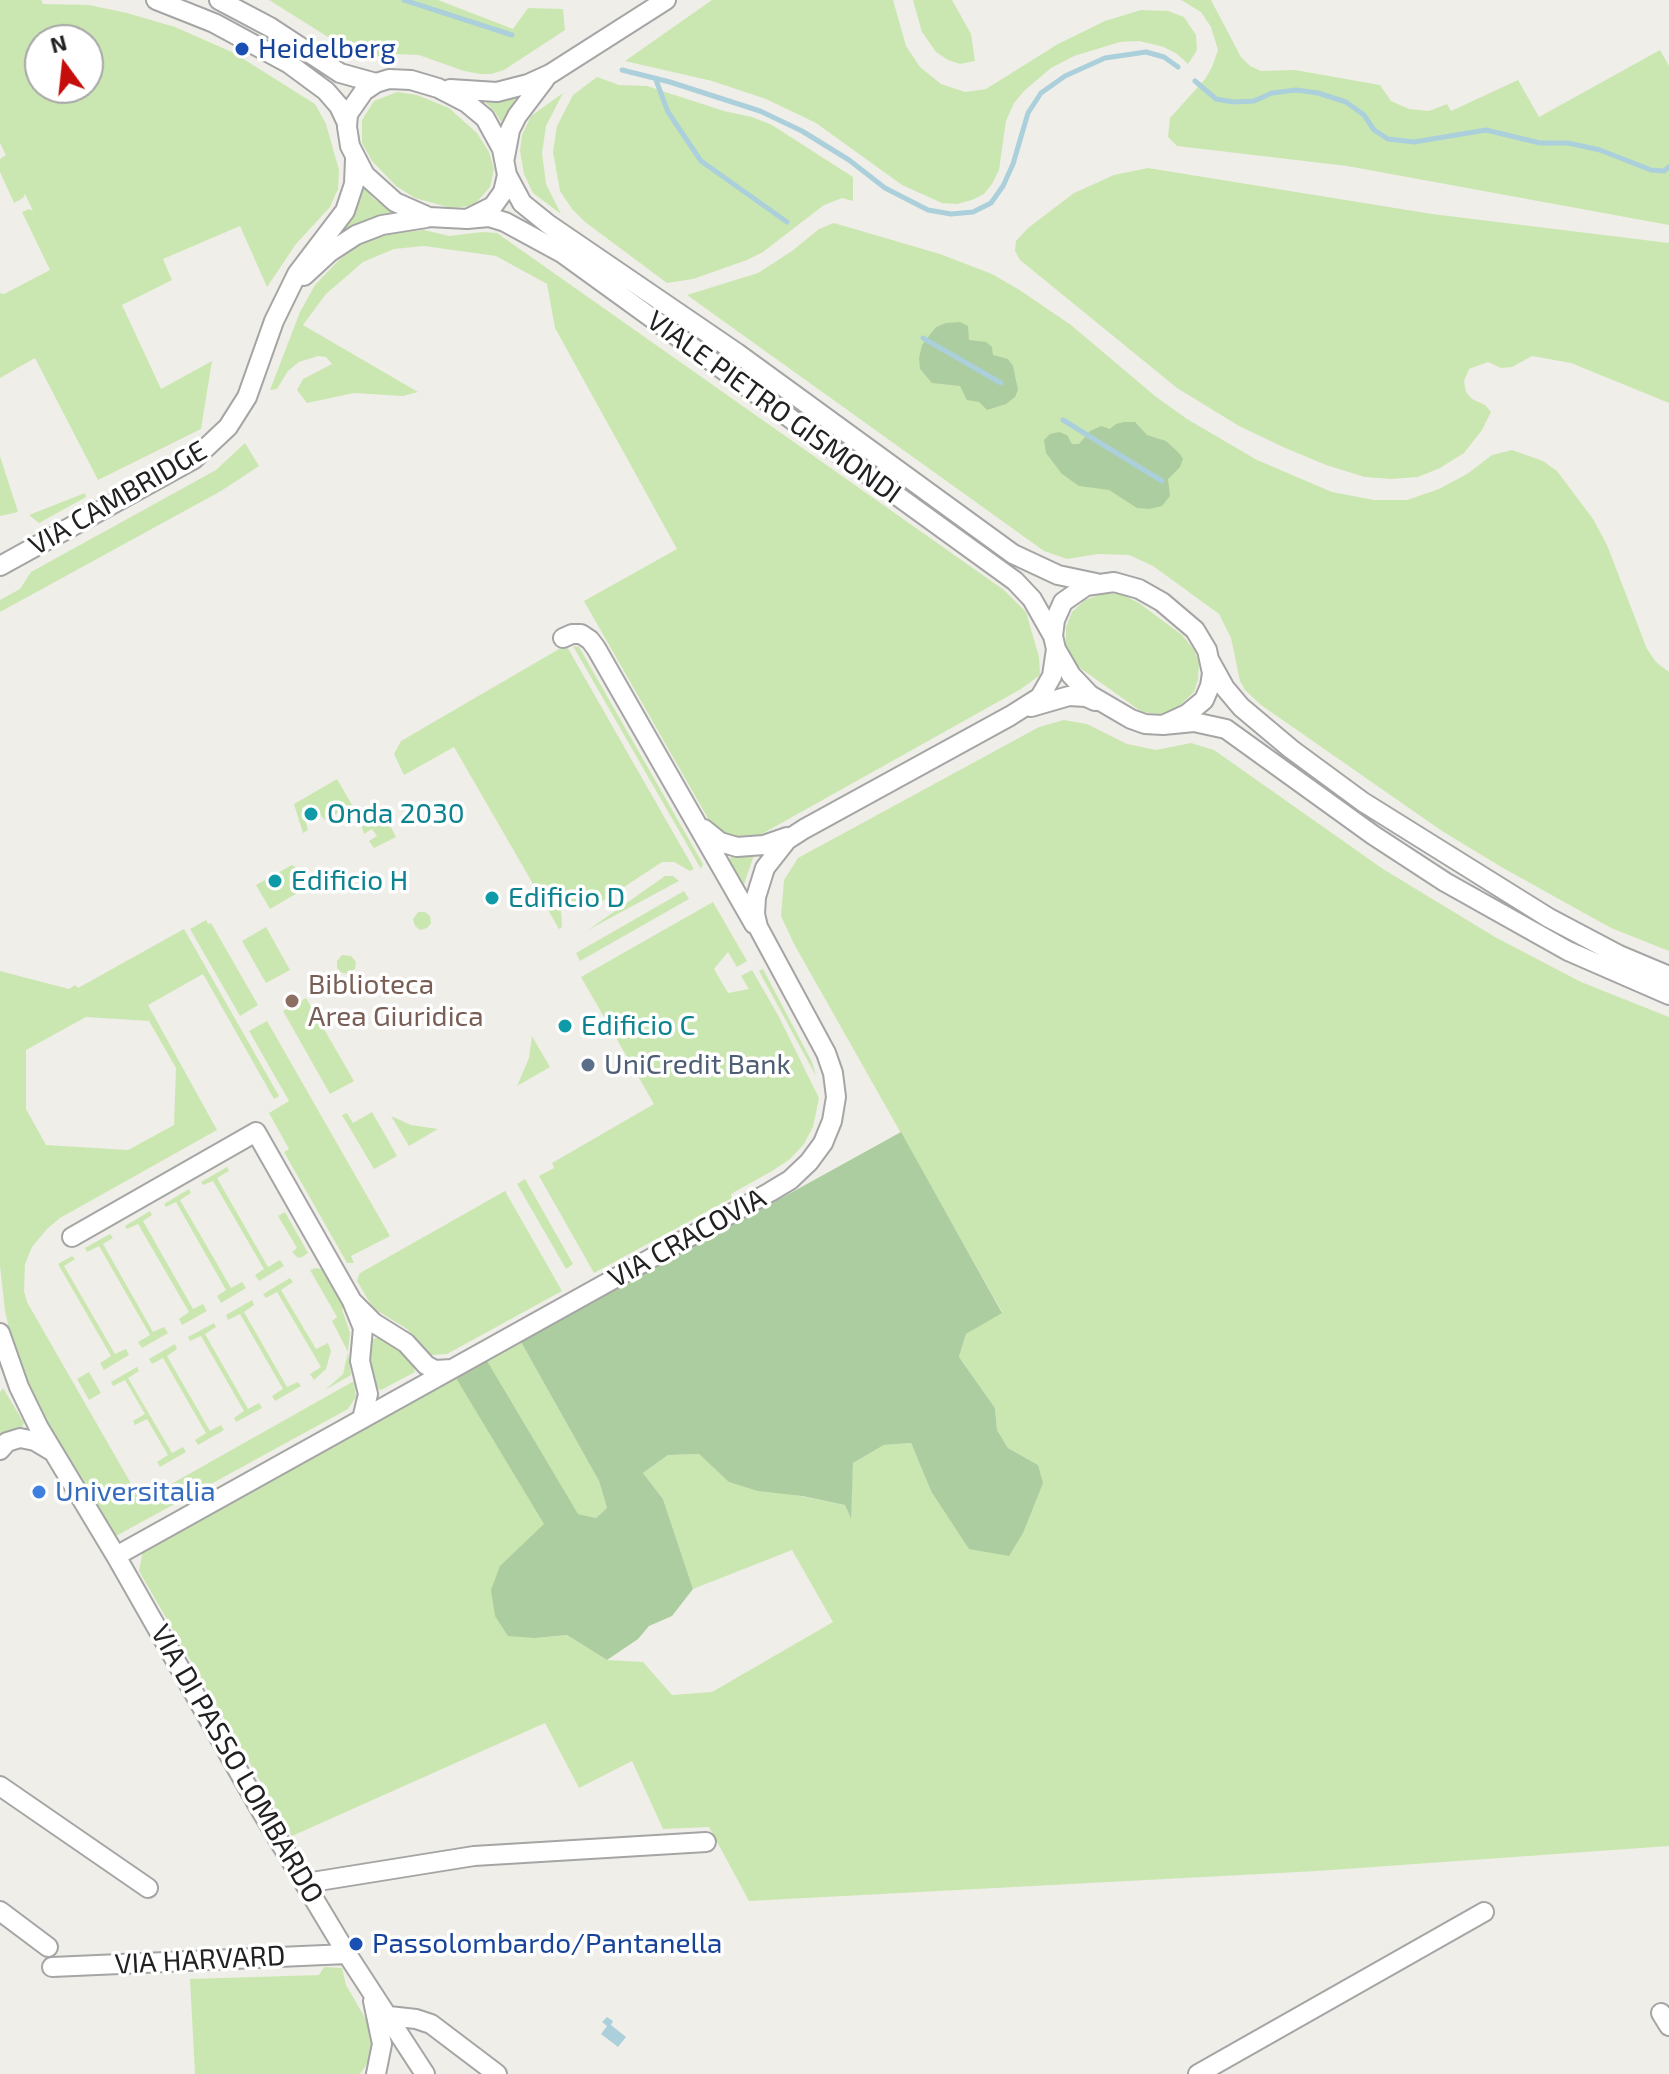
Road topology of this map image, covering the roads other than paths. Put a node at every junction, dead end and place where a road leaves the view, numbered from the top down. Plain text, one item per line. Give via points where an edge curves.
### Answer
1 (156, 0) edge
2 (219, 0) edge
3 (666, 0) edge
4 (550, 74) junction
5 (376, 83) junction
6 (438, 88) junction
7 (346, 121) junction
8 (355, 159) junction
9 (506, 166) junction
10 (429, 217) junction
11 (467, 219) junction
12 (289, 293) junction
13 (0, 566) edge
14 (1096, 583) junction
15 (563, 638) dead end
16 (1055, 642) junction
17 (1210, 661) junction
18 (1103, 704) junction
19 (1010, 716) junction
20 (1163, 725) junction
21 (690, 812) junction
22 (804, 829) junction
23 (764, 940) junction
24 (1669, 976) edge
25 (1669, 995) edge
26 (72, 1237) dead end
27 (352, 1301) junction
28 (0, 1333) edge
29 (415, 1355) junction
30 (452, 1369) junction
31 (364, 1378) junction
32 (404, 1395) junction
33 (362, 1419) junction
34 (0, 1450) edge
35 (52, 1452) junction
36 (116, 1556) junction
37 (0, 1786) edge
38 (706, 1842) dead end
39 (306, 1883) junction
40 (148, 1888) dead end
41 (0, 1911) edge
42 (1484, 1912) dead end
43 (48, 1947) dead end
44 (347, 1954) junction
45 (52, 1967) dead end
46 (369, 1987) junction
47 (389, 2016) junction
48 (414, 2069) edge
49 (377, 2074) edge
50 (497, 2074) edge
51 (1198, 2074) edge

1 - 7 street via 278,57 326,91
2 - 5 street via 340,73
3 - 4 street
4 - 6 street via 497,92
4 - 9 street via 510,130
5 - 6 street via 404,79
5 - 7 street via 355,100
6 - 9 street via 482,115 496,134
7 - 8 street
8 - 10 street via 389,198
8 - 12 street, VIA CAMBRIDGE via 345,211 308,256
9 - 11 street via 505,188 497,201
9 - 14 street, VIALE PIETRO GISMONDI via 522,203 548,224 1013,554 1058,575
10 - 11 street
10 - 12 street, VIA CAMBRIDGE via 356,235 330,252
11 - 16 street, VIALE PIETRO GISMONDI via 499,220 562,253 1015,581 1035,604
12 - 13 street, VIA CAMBRIDGE via 244,402 206,449
14 - 16 street via 1063,602 1056,614
14 - 17 street via 1128,585 1162,602 1195,630
15 - 21 street via 576,634 590,640
16 - 18 street via 1064,665
16 - 19 street via 1047,687
17 - 20 street via 1204,700
17 - 24 street via 1241,707 1371,807 1535,910
18 - 19 street via 1069,696
18 - 20 street via 1139,722
19 - 22 street
20 - 25 street via 1194,722 1226,729 1445,882 1568,951
21 - 22 street via 715,839 737,847 764,845
21 - 23 street
22 - 23 street, VIA CRACOVIA via 774,853 759,882 755,914
23 - 30 street, VIA CRACOVIA via 833,1073 835,1109 816,1153 790,1180
26 - 27 street via 256,1132
27 - 29 street
27 - 31 street via 363,1328
28 - 35 street, VIA DI PASSO LOMBARDO via 22,1394
29 - 30 street via 435,1370
29 - 32 street via 419,1377
30 - 32 street, VIA CRACOVIA
31 - 32 street via 375,1394 388,1400
31 - 33 street via 368,1398
32 - 33 street, VIA CRACOVIA
33 - 36 street, VIA CRACOVIA
34 - 35 street via 20,1438
35 - 36 street, VIA DI PASSO LOMBARDO
36 - 39 street, VIA DI PASSO LOMBARDO
37 - 40 street
38 - 39 street via 474,1856
39 - 44 street, VIA DI PASSO LOMBARDO
41 - 43 street
42 - 51 street
44 - 45 street, VIA HARVARD
44 - 46 street, VIA DI PASSO LOMBARDO
46 - 47 street, VIA DI PASSO LOMBARDO
46 - 49 street via 381,2033
47 - 48 street, VIA DI PASSO LOMBARDO
47 - 50 street via 431,2024
48 - 49 street

